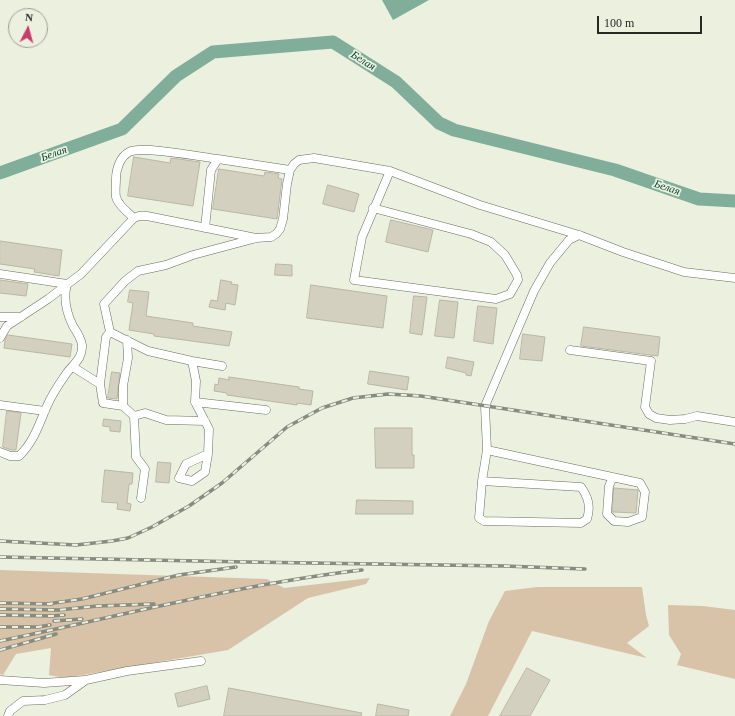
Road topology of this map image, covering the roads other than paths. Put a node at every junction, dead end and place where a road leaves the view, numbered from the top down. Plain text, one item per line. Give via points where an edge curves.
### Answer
1 (218, 159) junction
2 (290, 170) junction
3 (390, 171) junction
4 (374, 208) junction
5 (134, 218) junction
6 (205, 228) junction
7 (579, 235) junction
8 (256, 238) junction
9 (0, 274) edge
10 (735, 278) edge
11 (67, 284) junction
12 (0, 317) edge
13 (21, 317) junction
14 (110, 332) junction
15 (0, 338) edge
16 (127, 340) junction
17 (570, 350) dead end
18 (192, 361) junction
19 (222, 366) dead end
20 (73, 367) junction
21 (100, 384) junction
22 (195, 402) junction
23 (0, 405) edge
24 (123, 406) junction
25 (266, 410) dead end
26 (45, 411) junction
27 (134, 416) junction
28 (204, 421) junction
29 (735, 422) edge
30 (487, 450) junction
31 (0, 452) edge
32 (208, 454) dead end
33 (613, 477) junction
34 (482, 481) junction
35 (141, 498) dead end
36 (201, 661) dead end
37 (0, 680) edge
38 (86, 680) junction
39 (8, 716) edge

1 - 2 lane
1 - 5 lane via 173,152 130,151 122,158 116,171 116,197
1 - 6 lane via 211,170
2 - 3 lane via 299,160 314,158
2 - 8 lane via 280,229 271,237
3 - 4 lane
3 - 7 lane via 480,205
4 - 4 lane via 362,237 354,280 496,299 510,294 518,280 505,254 491,242 471,234
5 - 6 lane via 147,216
5 - 11 lane via 81,274
6 - 8 lane
7 - 10 lane via 684,272
7 - 30 lane via 569,240 550,263 534,291 486,406
8 - 14 lane via 138,271 104,304
9 - 11 lane
11 - 13 lane
11 - 20 lane via 66,309 82,346 80,358
12 - 13 lane
13 - 15 lane via 8,326
14 - 16 lane
14 - 21 lane via 106,338
16 - 18 lane via 148,351
16 - 24 lane via 128,358
17 - 29 lane via 651,362 645,407 649,414 656,418 670,420 697,416
18 - 19 lane
18 - 22 lane via 196,381
20 - 21 lane
20 - 26 lane
21 - 24 lane via 103,403
22 - 25 lane
22 - 28 lane
23 - 26 lane
24 - 27 lane
26 - 31 lane via 33,440 19,456
27 - 28 lane via 145,413 166,420
27 - 35 lane via 136,457 145,469
28 - 32 lane via 209,429
30 - 33 lane
30 - 34 lane
33 - 33 lane via 640,483 644,492 642,517 628,522 614,521 607,514 609,486
34 - 34 lane via 479,518 484,521 581,523 587,519 590,510 587,496 581,487
36 - 38 lane via 127,671
37 - 38 lane via 44,683
38 - 39 lane via 65,695 45,700 23,701 10,710

